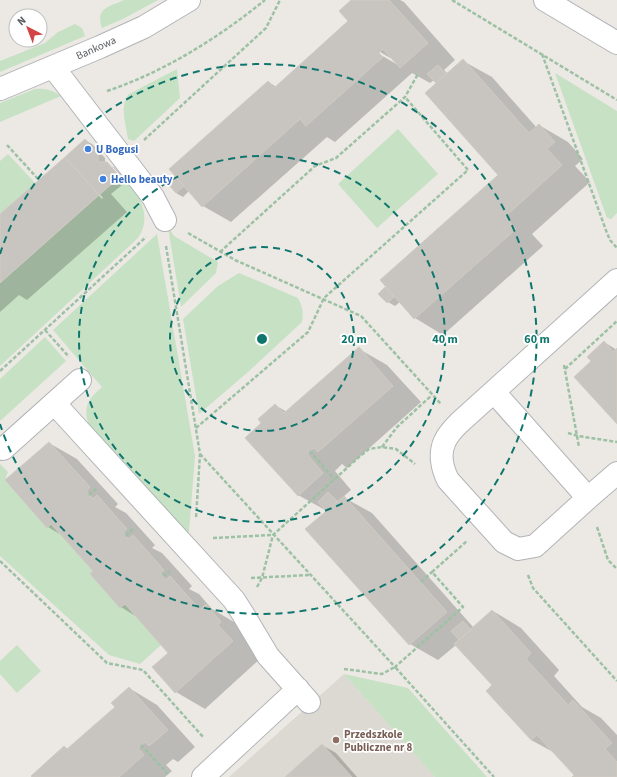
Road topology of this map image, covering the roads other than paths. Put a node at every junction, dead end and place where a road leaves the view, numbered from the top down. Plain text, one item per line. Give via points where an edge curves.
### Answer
1 (189, 0) edge
2 (545, 0) edge
3 (617, 43) edge
4 (53, 67) junction
5 (0, 89) edge
6 (165, 220) road end
7 (617, 280) edge
8 (80, 380) dead end
9 (494, 392) junction
10 (54, 403) junction
11 (3, 449) dead end
12 (617, 473) edge
13 (588, 498) junction
14 (204, 777) edge

1 - 4 street, Bankowa via 144,27
2 - 3 street
4 - 5 street, Bankowa
4 - 6 street via 153,197
7 - 9 street
8 - 10 street
9 - 13 street
9 - 13 street via 459,423 445,441 441,458 442,470 448,480 487,524 504,542 518,548 535,546
10 - 11 street
10 - 14 street via 192,546 216,581 234,600 268,656 303,696
12 - 13 street

